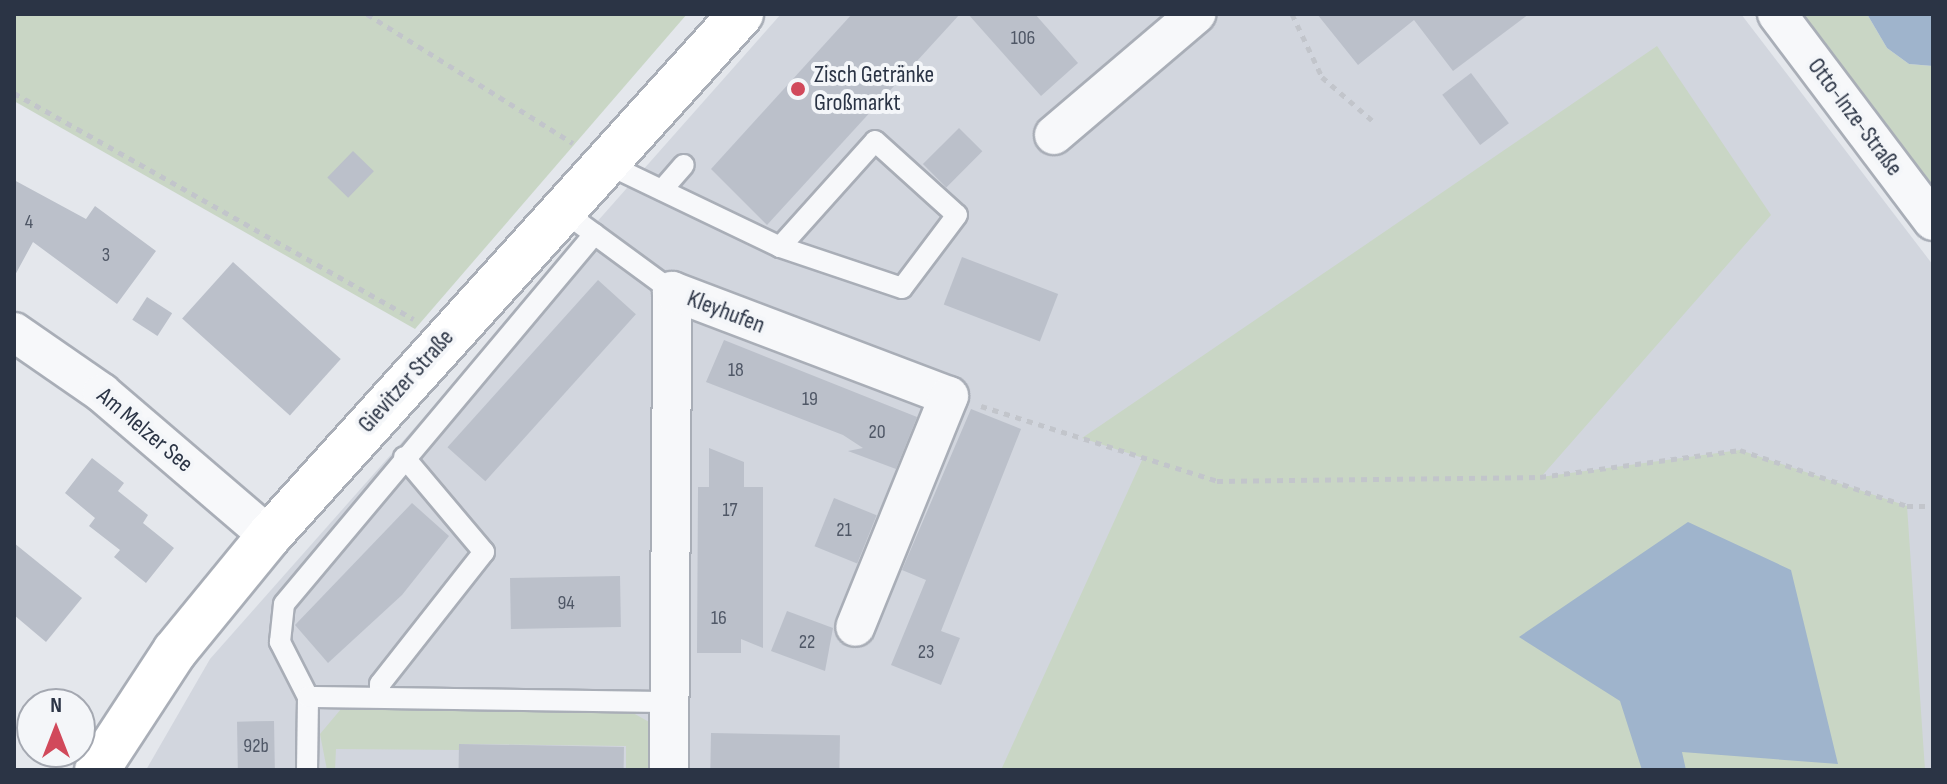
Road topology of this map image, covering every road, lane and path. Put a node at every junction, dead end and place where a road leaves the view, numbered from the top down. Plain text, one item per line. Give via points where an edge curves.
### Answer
1 (367, 14) edge
2 (741, 14) edge
3 (1196, 14) edge
4 (1292, 14) edge
5 (1777, 14) edge
6 (14, 93) edge
7 (1373, 121) dead end
8 (1054, 135) dead end
9 (607, 164) junction
10 (684, 165) dead end
11 (662, 190) junction
12 (1933, 221) edge
13 (579, 222) junction
14 (780, 247) junction
15 (672, 291) junction
16 (14, 332) edge
17 (445, 337) junction
18 (949, 396) junction
19 (404, 457) junction
20 (1933, 506) edge
21 (269, 536) junction
22 (855, 627) dead end
23 (308, 697) junction
24 (380, 697) junction
25 (670, 702) junction
26 (97, 770) edge
27 (307, 770) edge
28 (669, 770) edge

1 - 9 path
2 - 9 main road, Gievitzer Straße
3 - 8 street
4 - 7 path via 1322,77
5 - 12 street, Otto-Inze-Straße
6 - 17 path
9 - 11 lane
9 - 13 main road, Gievitzer Straße
10 - 11 lane
11 - 14 lane
13 - 15 lane
13 - 17 main road, Gievitzer Straße
13 - 19 lane
14 - 14 lane via 875,141 957,215 902,288
15 - 18 street, Kleyhufen
15 - 25 street, Kleyhufen
16 - 21 street, Am Melzer See via 102,393
17 - 21 main road, Gievitzer Straße
18 - 20 path via 1217,481 1540,477 1740,450 1907,506
18 - 22 street
19 - 23 lane via 279,617 280,642
19 - 24 lane via 484,552 380,684
21 - 26 main road, Gievitzer Straße via 175,651
23 - 24 lane
23 - 27 lane
24 - 25 lane
25 - 28 street, Kleyhufen

